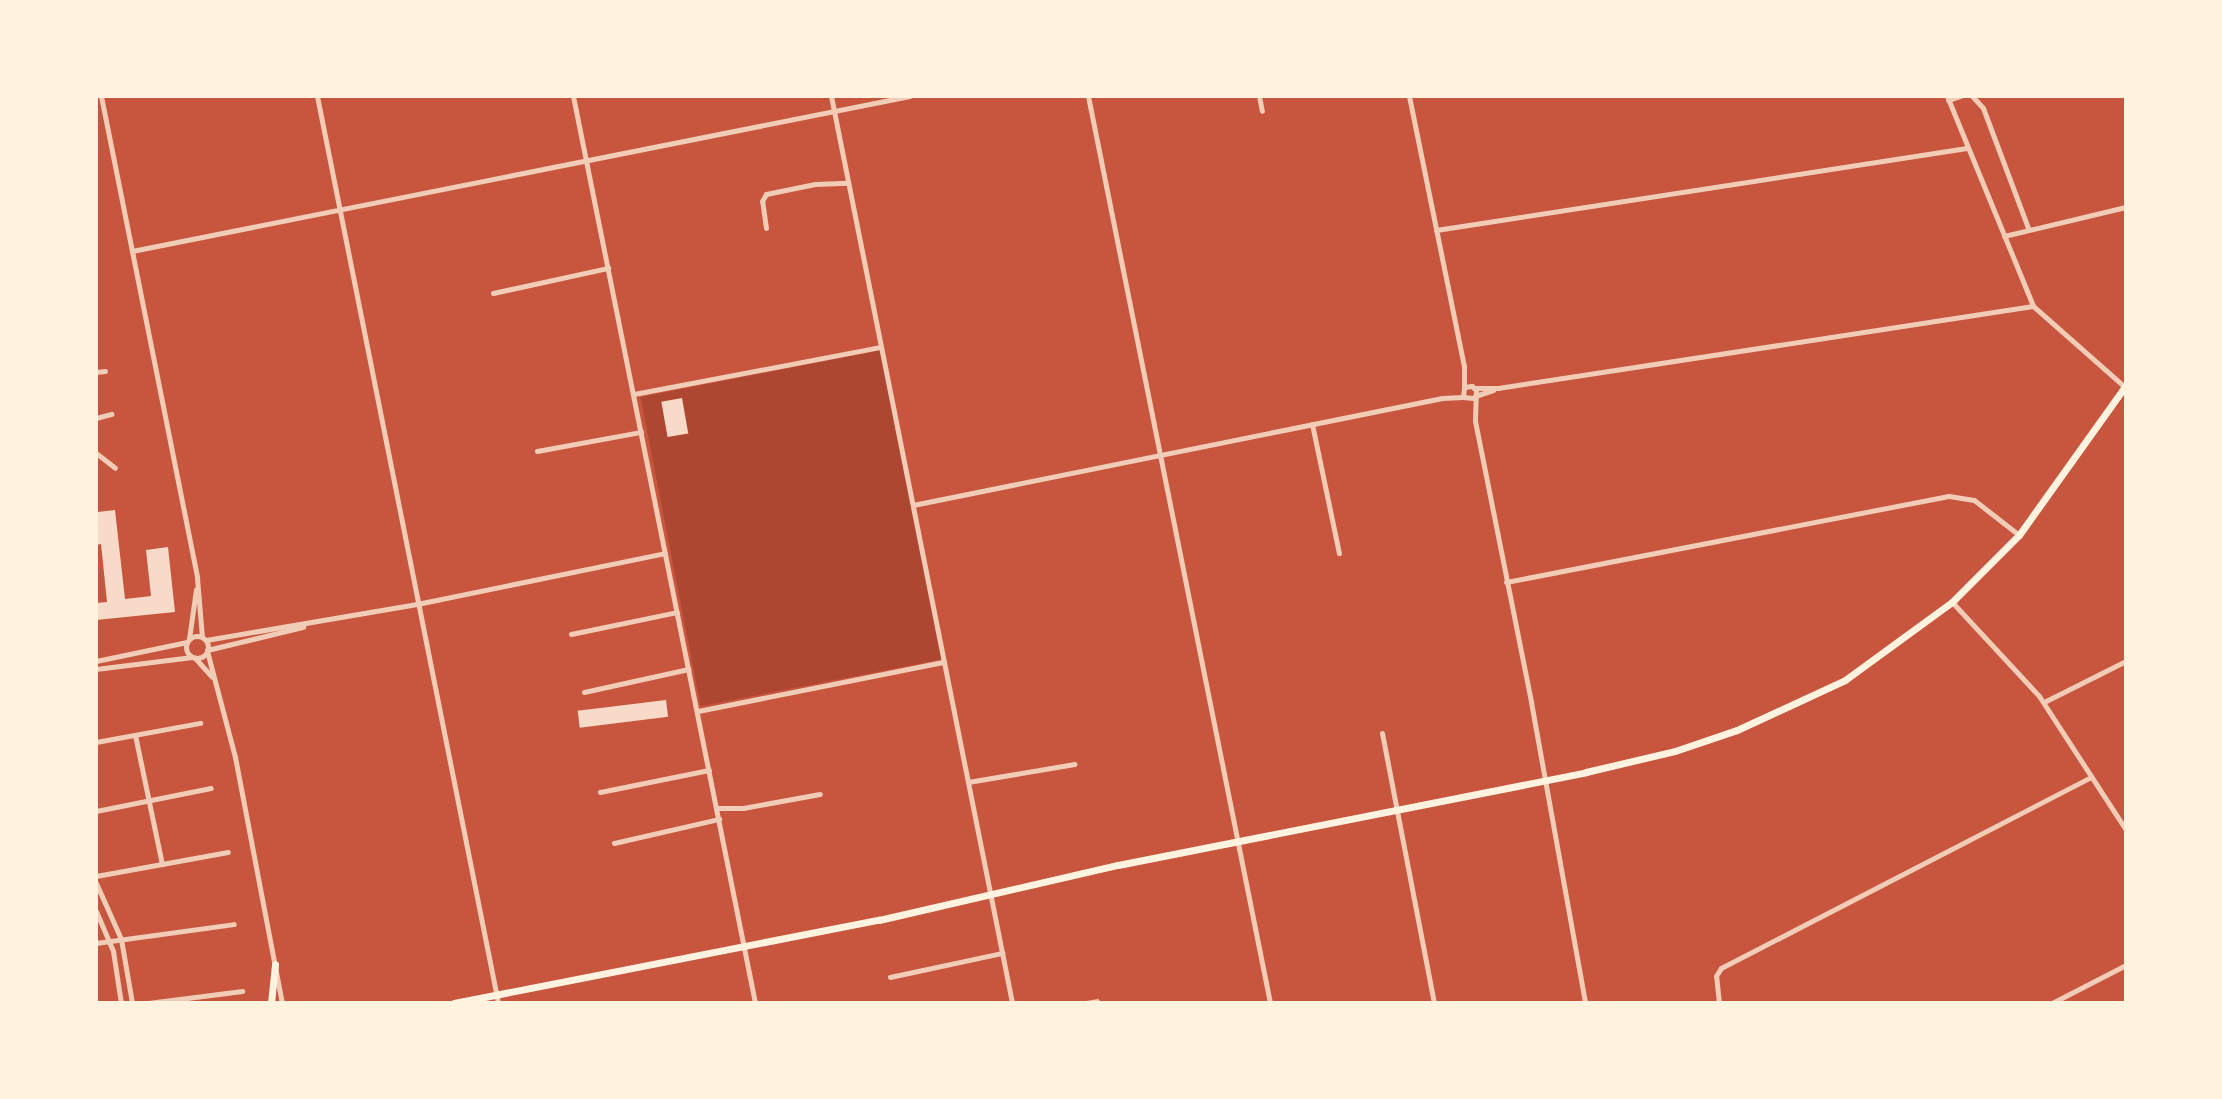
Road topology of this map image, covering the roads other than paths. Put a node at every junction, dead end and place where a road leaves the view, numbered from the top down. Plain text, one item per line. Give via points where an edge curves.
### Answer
1 (317, 96) edge
2 (573, 96) edge
3 (831, 96) edge
4 (910, 96) edge
5 (1088, 96) edge
6 (1259, 96) edge
7 (1409, 96) edge
8 (1960, 96) edge
9 (1972, 96) edge
10 (101, 98) edge
11 (1948, 98) edge
12 (834, 111) junction
13 (1262, 111) dead end
14 (1967, 148) junction
15 (586, 160) junction
16 (848, 183) junction
17 (2126, 207) edge
18 (342, 210) junction
19 (766, 228) dead end
20 (2028, 228) junction
21 (1436, 230) junction
22 (2004, 236) junction
23 (132, 251) junction
24 (608, 268) junction
25 (493, 293) dead end
26 (2033, 306) junction
27 (880, 347) junction
28 (1464, 366) junction
29 (105, 371) dead end
30 (96, 372) edge
31 (1473, 387) junction
32 (2126, 387) edge
33 (1464, 388) junction
34 (1498, 388) junction
35 (634, 394) junction
36 (1474, 397) junction
37 (1442, 398) junction
38 (1464, 398) junction
39 (111, 414) dead end
40 (96, 418) edge
41 (1475, 421) junction
42 (1312, 424) junction
43 (641, 432) junction
44 (537, 451) dead end
45 (96, 453) edge
46 (1160, 455) junction
47 (115, 468) dead end
48 (913, 505) junction
49 (2019, 535) junction
50 (665, 553) junction
51 (1339, 553) dead end
52 (197, 578) junction
53 (1506, 582) junction
54 (1952, 602) junction
55 (417, 604) junction
56 (677, 612) junction
57 (315, 623) junction
58 (571, 634) dead end
59 (204, 639) junction
60 (188, 641) junction
61 (207, 650) junction
62 (194, 658) junction
63 (96, 661) edge
64 (2126, 661) edge
65 (944, 662) junction
66 (96, 669) edge
67 (689, 669) junction
68 (217, 685) junction
69 (584, 692) dead end
70 (2044, 702) junction
71 (698, 711) junction
72 (200, 723) dead end
73 (1382, 733) dead end
74 (135, 735) junction
75 (96, 742) edge
76 (1074, 764) dead end
77 (710, 770) junction
78 (2089, 778) junction
79 (1545, 779) junction
80 (968, 782) junction
81 (211, 788) dead end
82 (600, 792) dead end
83 (820, 794) dead end
84 (148, 801) junction
85 (717, 808) junction
86 (1396, 809) junction
87 (96, 811) edge
88 (719, 819) junction
89 (2126, 830) edge
90 (1236, 841) junction
91 (614, 843) dead end
92 (228, 852) dead end
93 (162, 864) junction
94 (96, 876) edge
95 (96, 883) edge
96 (990, 894) junction
97 (96, 911) edge
98 (234, 924) dead end
99 (121, 939) junction
100 (109, 941) junction
101 (96, 943) edge
102 (743, 946) junction
103 (1002, 953) junction
104 (275, 964) junction
105 (2126, 965) edge
106 (890, 977) dead end
107 (242, 991) dead end
108 (497, 999) edge
109 (1097, 1001) dead end
110 (121, 1003) edge
111 (132, 1003) edge
112 (148, 1003) edge
113 (271, 1003) edge
114 (282, 1003) edge
115 (454, 1003) edge
116 (755, 1003) edge
117 (1012, 1003) edge
118 (1086, 1003) edge
119 (1270, 1003) edge
120 (1434, 1003) edge
121 (1585, 1003) edge
122 (1719, 1003) edge
123 (2052, 1003) edge

1 - 18 street
2 - 15 street
3 - 12 street
4 - 12 street
5 - 46 street
6 - 13 street
7 - 21 street
8 - 11 street
9 - 20 street via 1983,108
10 - 23 street
11 - 14 street
12 - 15 street
12 - 16 street
14 - 21 street
14 - 22 street
15 - 18 street
15 - 24 street
16 - 19 street via 766,194
16 - 27 street
17 - 20 street
18 - 23 street
18 - 55 street
20 - 22 street
21 - 28 street
22 - 26 street
23 - 52 street
24 - 25 street
24 - 35 street
26 - 32 street
26 - 34 street
27 - 35 street
27 - 48 street
28 - 31 street
28 - 33 street
29 - 30 street
31 - 33 street
31 - 34 street
31 - 36 street
32 - 49 main road
33 - 37 street
33 - 38 street
34 - 36 street
35 - 43 street
36 - 38 street
36 - 41 street
37 - 38 street
37 - 42 street
38 - 41 street
39 - 40 street
41 - 53 street
42 - 46 street
42 - 51 street
43 - 44 street
43 - 50 street
45 - 47 street
46 - 48 street
46 - 90 street
48 - 65 street
49 - 53 street via 1974,500 1949,496
49 - 54 main road
50 - 55 street
50 - 56 street
52 - 59 street
52 - 60 street
53 - 79 street
54 - 70 street
54 - 79 main road via 1856,673 1772,716 1675,751
55 - 57 street
55 - 108 street
56 - 58 street
56 - 67 street
57 - 59 street
57 - 61 street
59 - 60 street
59 - 61 street
60 - 62 street via 186,649
60 - 63 street
61 - 62 street
61 - 68 street
62 - 66 street
62 - 68 street
64 - 70 street
65 - 71 street
65 - 80 street
67 - 69 street
67 - 71 street
68 - 104 street
70 - 78 street
71 - 77 street
72 - 74 street
73 - 86 street
74 - 75 street
74 - 84 street
76 - 80 street
77 - 82 street
77 - 85 street
78 - 89 street
78 - 122 street via 1718,972
79 - 86 main road
79 - 121 street
80 - 96 street
81 - 84 street
83 - 85 street
84 - 87 street
84 - 93 street
85 - 88 street
86 - 90 main road
86 - 120 street
88 - 91 street
88 - 102 street
90 - 96 main road
90 - 119 street
92 - 93 street
93 - 94 street
95 - 99 street
96 - 102 main road
96 - 103 street
97 - 100 street
98 - 99 street
99 - 100 street
99 - 111 street
100 - 101 street
100 - 110 street
102 - 108 main road
102 - 116 street
103 - 106 street
103 - 117 street
104 - 113 main road
104 - 114 street
105 - 123 street
107 - 112 street
108 - 115 main road
109 - 118 street

